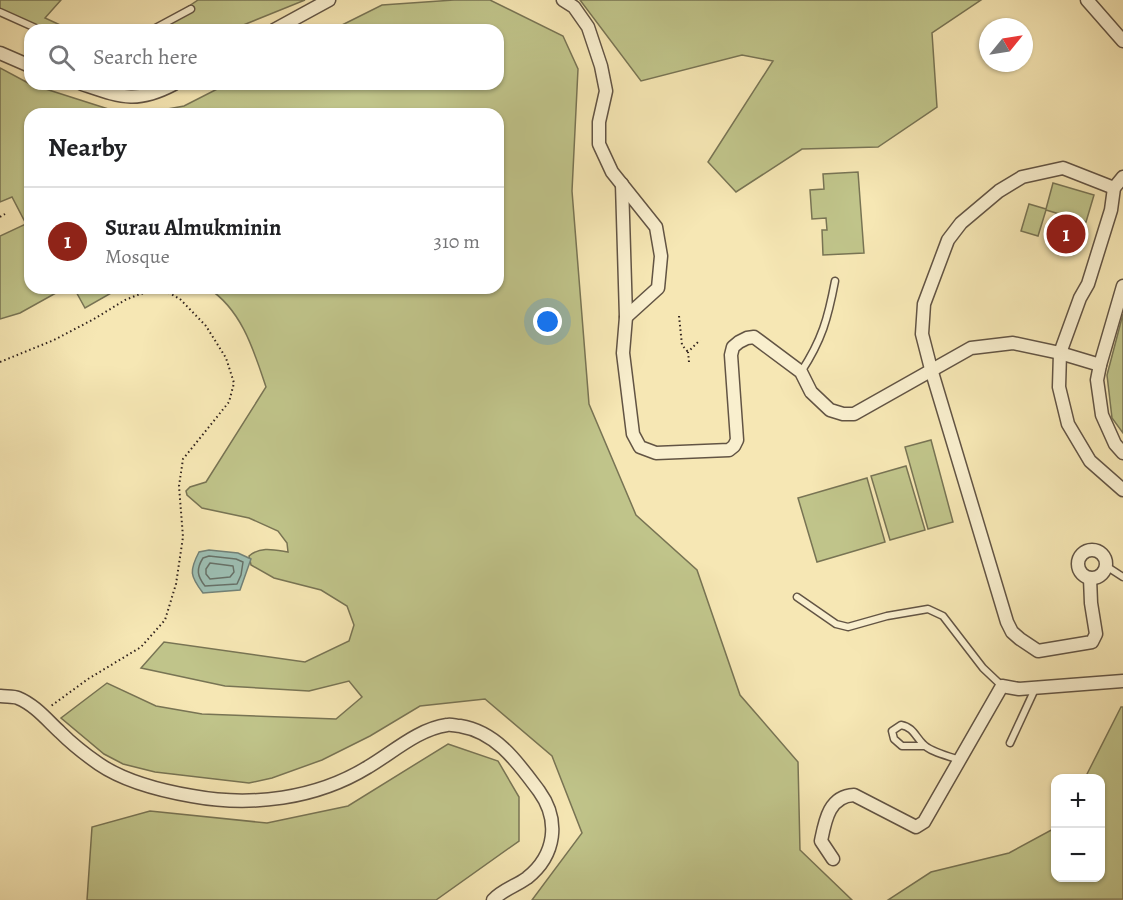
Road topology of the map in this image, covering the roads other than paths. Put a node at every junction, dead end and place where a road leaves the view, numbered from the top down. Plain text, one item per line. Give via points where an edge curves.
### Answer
1 (329, 0) edge
2 (563, 0) edge
3 (1087, 0) edge
4 (190, 9) dead end
5 (0, 12) edge
6 (27, 24) edge
7 (163, 24) edge
8 (284, 24) edge
9 (1122, 39) edge
10 (0, 53) edge
11 (24, 63) edge
12 (100, 90) edge
13 (162, 90) edge
14 (1123, 177) edge
15 (622, 184) junction
16 (1114, 188) junction
17 (835, 281) dead end
18 (1123, 286) edge
19 (626, 317) junction
20 (1060, 353) junction
21 (1100, 365) junction
22 (931, 369) junction
23 (801, 372) junction
24 (1123, 453) edge
25 (1123, 489) edge
26 (1106, 566) junction
27 (1123, 577) edge
28 (1090, 578) junction
29 (797, 597) dead end
30 (1123, 681) edge
31 (1002, 686) junction
32 (1035, 688) junction
33 (0, 696) edge
34 (1010, 743) dead end
35 (924, 746) junction
36 (960, 760) junction
37 (833, 859) dead end
38 (493, 900) edge

1 - 8 street
2 - 15 street via 574,7 588,27 601,66 606,91 599,144
3 - 9 street
4 - 7 lane
5 - 6 lane
10 - 11 street
12 - 13 street via 142,97
14 - 16 street
15 - 19 street
15 - 19 street via 656,227 661,256 658,288
16 - 20 street via 1088,284
16 - 22 street via 1063,168 1022,177 961,223 948,240 924,304 922,334
17 - 23 lane via 827,320 816,349
18 - 21 street
19 - 23 street via 623,353 633,434 640,447 656,453 734,447 737,440 731,355 739,342 754,337
20 - 21 street
20 - 22 street via 1013,343 971,348
20 - 25 street via 1059,387 1068,424 1090,461
21 - 24 street via 1097,380 1102,415
22 - 23 street via 854,414 831,410 811,393
22 - 28 street via 1012,632 1038,651 1092,642 1096,634
26 - 27 lane
26 - 28 street via 1099,577
26 - 28 street via 1101,553 1092,549 1083,552 1078,560 1079,570
29 - 31 lane via 836,624 849,627 887,616 936,611
30 - 32 street
31 - 32 street
31 - 36 street
32 - 34 lane
33 - 38 street via 18,698 100,765 144,785 241,801 308,794 365,769 424,732 448,724 490,737 505,749 548,804 553,834 544,861 527,878
35 - 35 lane via 907,726 892,731 894,740 902,746
35 - 36 lane
36 - 37 street via 924,822 916,827 854,795 840,798 826,816 821,841

